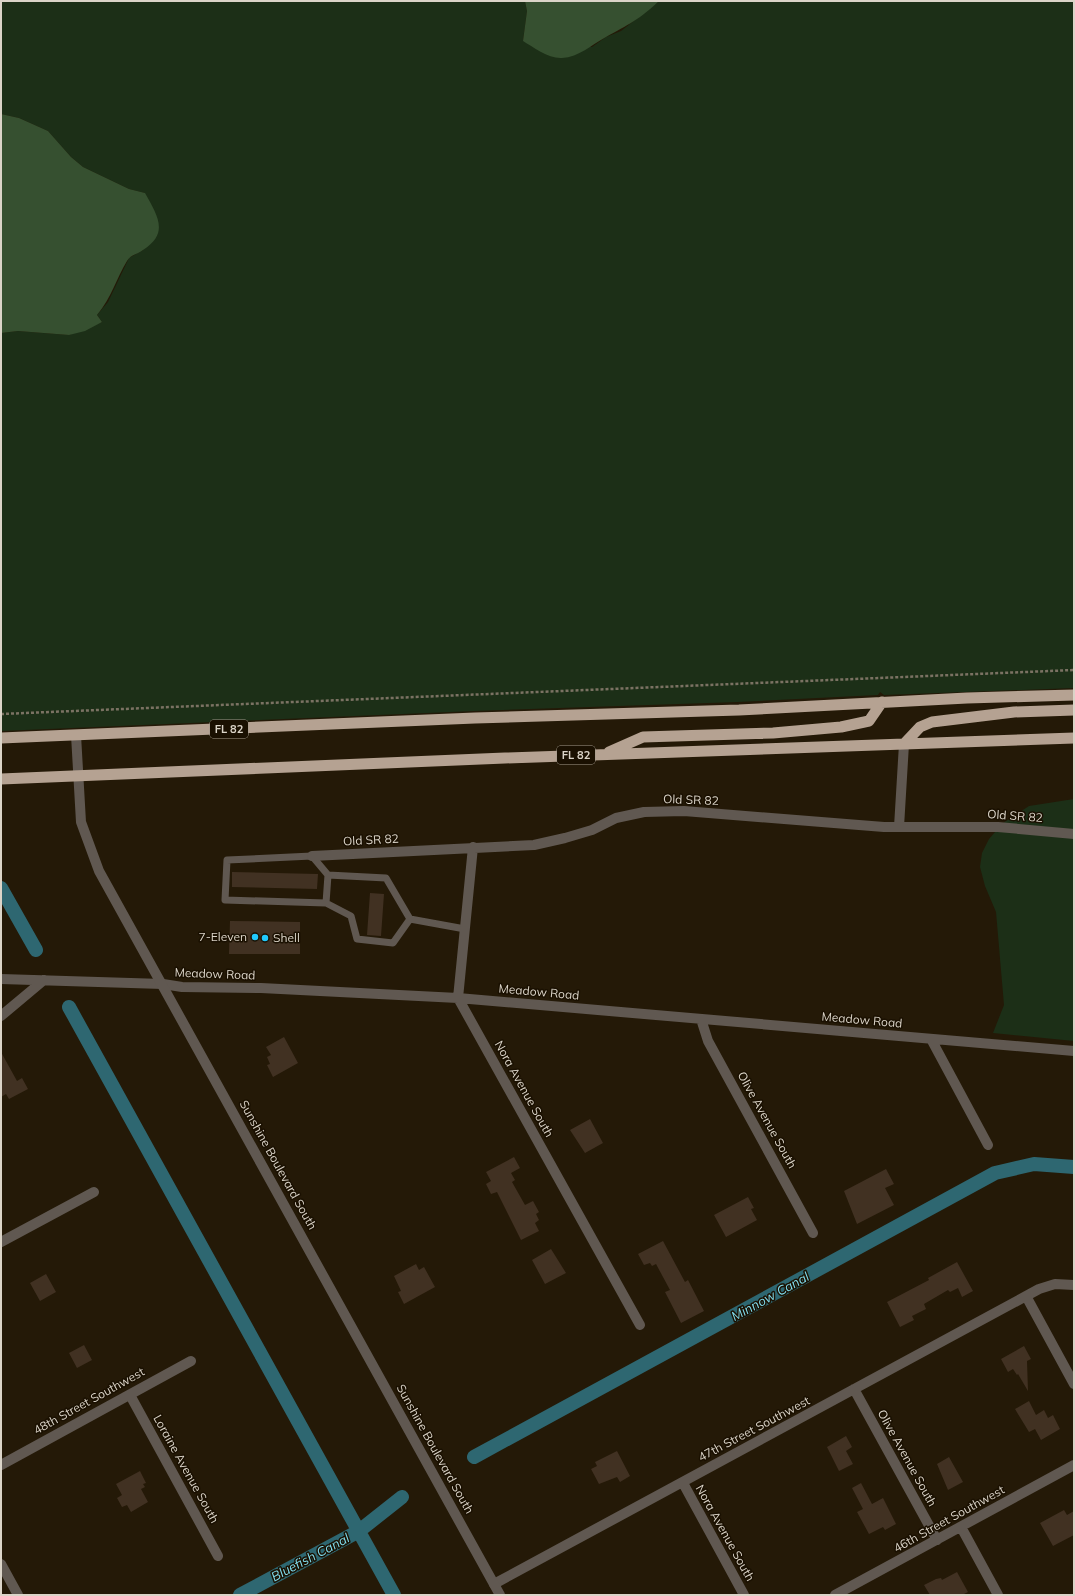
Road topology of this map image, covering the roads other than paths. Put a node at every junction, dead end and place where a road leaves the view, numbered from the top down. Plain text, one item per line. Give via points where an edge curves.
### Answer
1 (1074, 695) edge
2 (882, 702) junction
3 (1074, 710) edge
4 (76, 735) junction
5 (1, 738) edge
6 (1074, 738) edge
7 (904, 744) junction
8 (603, 754) junction
9 (78, 776) junction
10 (1, 780) edge
11 (899, 827) junction
12 (1074, 834) edge
13 (473, 847) junction
14 (312, 856) junction
15 (328, 875) junction
16 (326, 903) junction
17 (410, 920) junction
18 (465, 929) junction
19 (1, 979) edge
20 (44, 980) junction
21 (162, 984) junction
22 (458, 998) junction
23 (1, 1016) edge
24 (701, 1019) junction
25 (931, 1039) junction
26 (1074, 1051) edge
27 (988, 1145) dead end
28 (94, 1192) dead end
29 (813, 1233) dead end
30 (1, 1242) edge
31 (1074, 1285) edge
32 (1026, 1296) junction
33 (640, 1325) dead end
34 (191, 1361) dead end
35 (1074, 1384) edge
36 (854, 1390) junction
37 (130, 1395) junction
38 (1, 1465) edge
39 (1074, 1465) edge
40 (683, 1483) junction
41 (961, 1527) junction
42 (937, 1540) junction
43 (218, 1556) dead end
44 (1, 1564) edge
45 (494, 1584) junction
46 (18, 1595) edge
47 (500, 1595) edge
48 (744, 1595) edge
49 (835, 1595) edge
50 (998, 1595) edge

1 - 2 highway, FL 82
2 - 4 highway, FL 82 via 739,710
2 - 8 highway via 869,721 841,727 774,733 643,737
3 - 7 highway via 1014,712 932,722 920,727
4 - 5 highway, FL 82
4 - 9 street, Sunshine Boulevard South
6 - 7 highway, FL 82
7 - 8 highway, FL 82
7 - 11 street
8 - 9 highway, FL 82
9 - 10 highway, FL 82
9 - 21 street, Sunshine Boulevard South via 81,822 92,854
11 - 12 street, Old SR 82 via 998,827
11 - 13 street, Old SR 82 via 684,811 644,812 616,818 592,830 534,845
13 - 14 street, Old SR 82
13 - 18 street
14 - 15 lane
14 - 16 lane via 227,860 225,900
15 - 16 lane
15 - 17 lane via 386,878
16 - 17 lane via 351,916 356,939 393,943
17 - 18 lane
18 - 22 street
19 - 20 street, Meadow Road
20 - 21 street, Meadow Road
20 - 23 street
21 - 22 street, Meadow Road via 182,987
21 - 45 street, Sunshine Boulevard South
22 - 24 street, Meadow Road
22 - 33 street, Nora Avenue South
24 - 25 street, Meadow Road
24 - 29 street, Olive Avenue South via 708,1041
25 - 26 street, Meadow Road
25 - 27 street
28 - 30 street
31 - 32 street, 47th Street Southwest via 1055,1284
32 - 35 street
32 - 36 street, 47th Street Southwest
34 - 37 street, 48th Street Southwest
36 - 40 street, 47th Street Southwest
36 - 42 street, Olive Avenue South
37 - 38 street, 48th Street Southwest
37 - 43 street, Loraine Avenue South
39 - 41 street, 46th Street Southwest
40 - 45 street, 47th Street Southwest
40 - 48 street, Nora Avenue South
41 - 42 street, 46th Street Southwest
41 - 50 street
42 - 49 street, 46th Street Southwest
44 - 46 street
45 - 47 street, Sunshine Boulevard South

